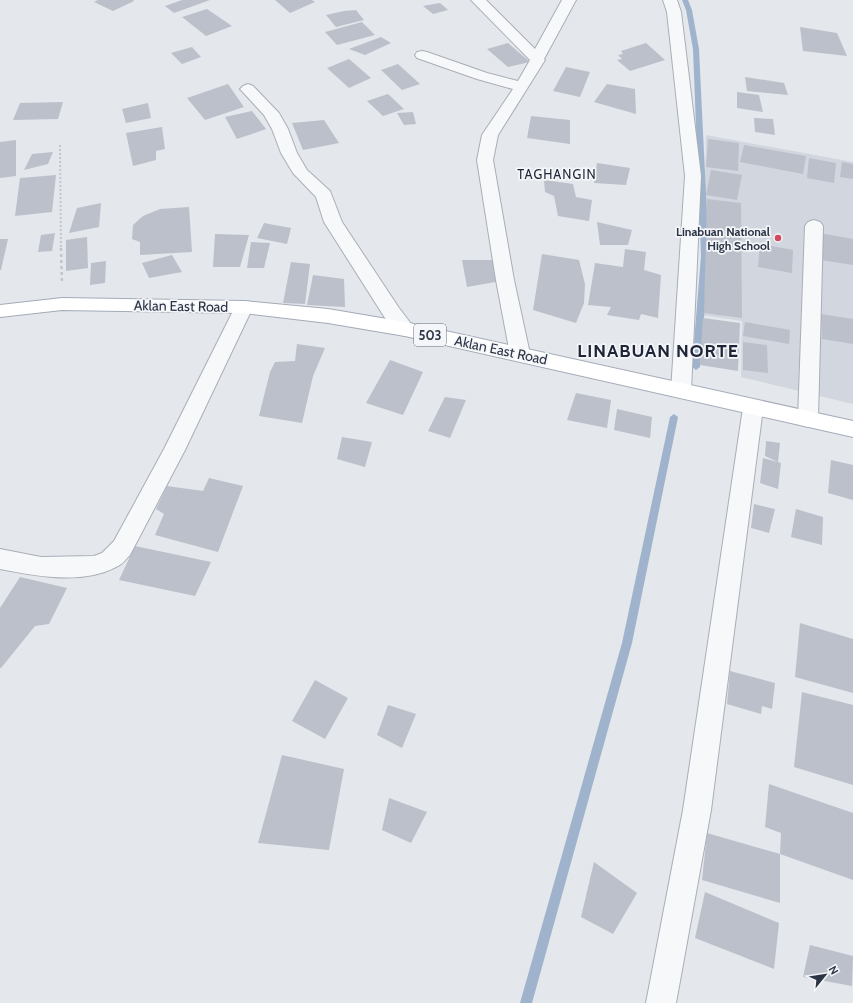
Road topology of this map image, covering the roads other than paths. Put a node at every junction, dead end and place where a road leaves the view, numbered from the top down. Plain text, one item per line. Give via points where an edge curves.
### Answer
1 (478, 0) edge
2 (570, 0) edge
3 (670, 0) edge
4 (422, 55) dead end
5 (538, 60) junction
6 (522, 87) junction
7 (248, 89) dead end
8 (814, 226) dead end
9 (244, 306) junction
10 (0, 311) edge
11 (405, 329) junction
12 (520, 354) junction
13 (681, 391) junction
14 (753, 408) junction
15 (808, 419) junction
16 (853, 429) edge
17 (0, 559) edge
18 (661, 1003) edge

1 - 5 street
2 - 5 street
3 - 13 street via 674,12 693,176
4 - 6 street
5 - 6 street
6 - 12 street via 490,135 485,160
7 - 11 street via 271,113 301,173 324,195 333,222
8 - 15 street
9 - 10 main road, Aklan East Road / 503 via 62,304
9 - 11 main road, Aklan East Road / 503
9 - 17 street via 174,450 122,548 110,560 94,566 41,567
11 - 12 main road, Aklan East Road / 503
12 - 13 main road, Aklan East Road / 503
13 - 14 main road, Aklan East Road / 503
14 - 15 main road, Aklan East Road / 503
14 - 18 street via 697,810
15 - 16 main road, Aklan East Road / 503

